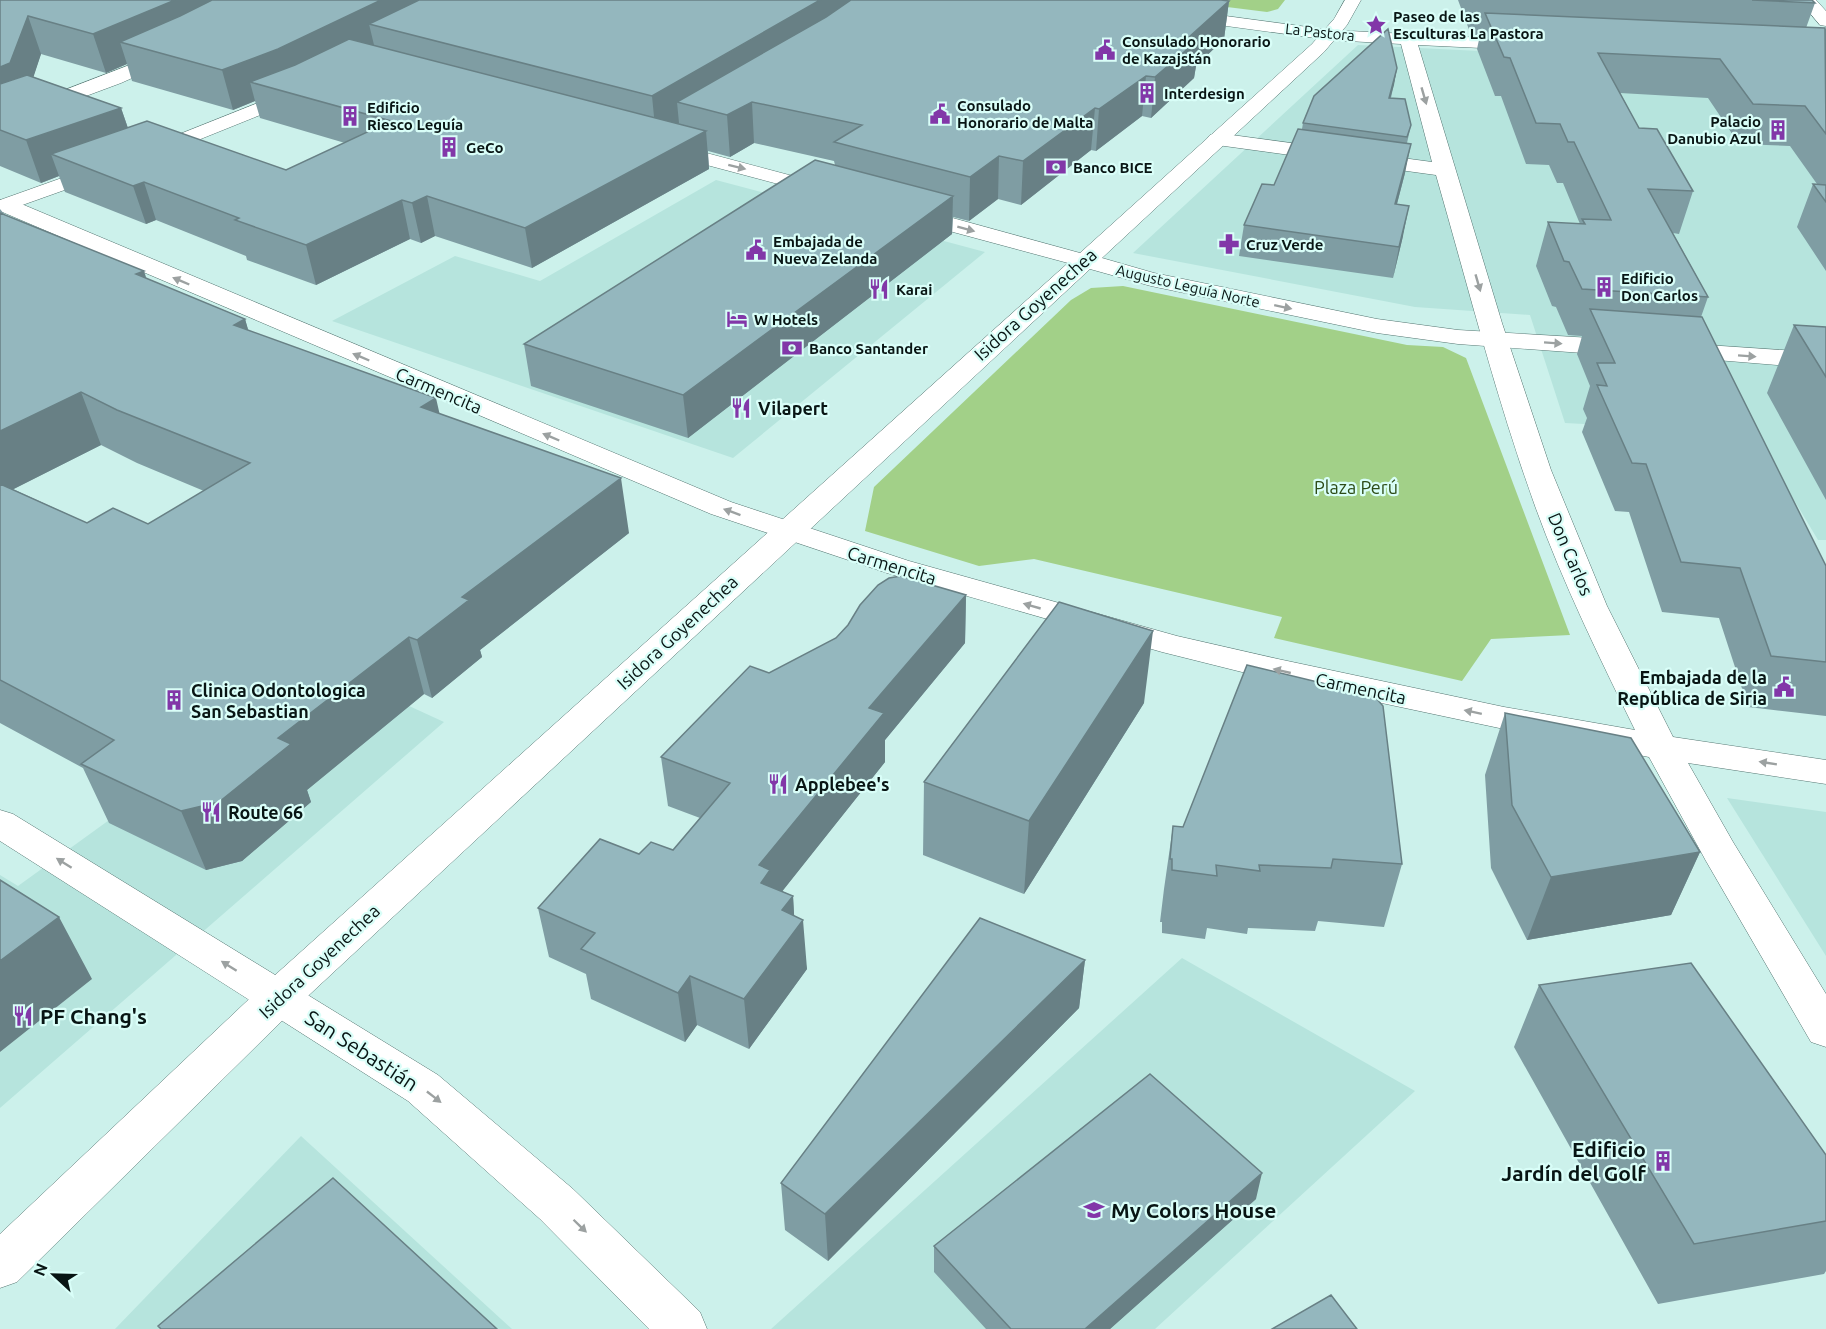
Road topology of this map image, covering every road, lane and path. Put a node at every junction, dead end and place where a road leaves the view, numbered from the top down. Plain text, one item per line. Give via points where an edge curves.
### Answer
1 (1353, 0) edge
2 (1815, 5) edge
3 (1159, 12) edge
4 (1826, 21) edge
5 (1330, 35) junction
6 (1408, 39) junction
7 (1547, 46) edge
8 (184, 48) edge
9 (310, 87) edge
10 (0, 122) edge
11 (678, 135) edge
12 (1217, 139) junction
13 (1445, 170) junction
14 (844, 195) edge
15 (2, 206) edge
16 (888, 208) edge
17 (1083, 261) junction
18 (1494, 340) junction
19 (1826, 361) edge
20 (787, 532) junction
21 (1662, 747) junction
22 (1826, 772) edge
23 (0, 823) edge
24 (279, 997) junction
25 (1826, 1030) edge
26 (0, 1266) edge
27 (682, 1329) edge

1 - 5 street, Isidora Goyenechea
2 - 4 street
3 - 5 street, La Pastora
5 - 6 street, La Pastora
5 - 12 street, Isidora Goyenechea
6 - 7 street, La Pastora
6 -> 13 street, Don Carlos
8 - 10 street
9 - 15 street via 228,122
11 -> 14 street via 653,145
12 - 13 street
12 - 17 street, Isidora Goyenechea
13 -> 18 street, Don Carlos
20 -> 15 street, Carmencita via 704,501
16 -> 17 street, Augusto Leguía Norte
17 -> 18 street, Augusto Leguía Norte via 1377,326
17 - 20 street, Isidora Goyenechea
18 -> 19 street, Augusto Leguía Norte
18 - 21 street, Don Carlos via 1528,450 1565,544
21 -> 20 street, Carmencita via 1435,704 1173,645 909,571
20 - 24 street, Isidora Goyenechea
22 -> 21 street, Carmencita
21 - 25 street, Don Carlos
24 -> 23 street, San Sebastián
24 - 26 street, Isidora Goyenechea
24 -> 27 street, San Sebastián via 423,1088 475,1130 638,1282

